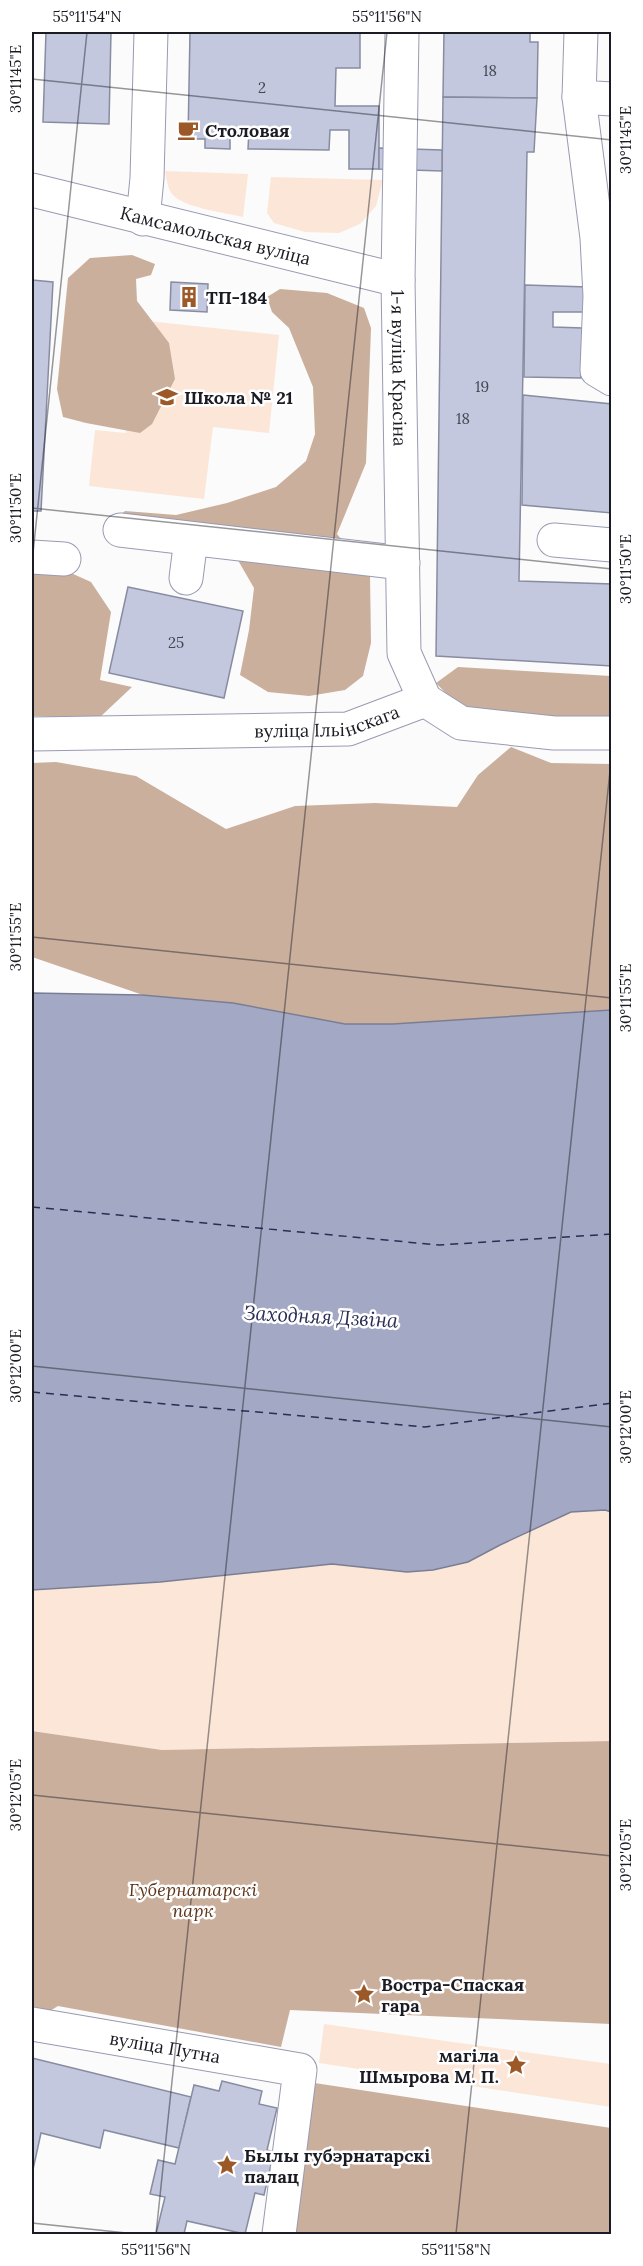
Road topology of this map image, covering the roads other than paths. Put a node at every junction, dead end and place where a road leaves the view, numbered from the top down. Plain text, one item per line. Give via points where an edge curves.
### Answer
1 (152, 32) edge
2 (402, 32) edge
3 (581, 32) edge
4 (579, 97) junction
5 (612, 99) edge
6 (32, 190) edge
7 (143, 219) junction
8 (399, 280) junction
9 (612, 379) edge
10 (120, 530) dead end
11 (191, 539) junction
12 (554, 540) dead end
13 (612, 545) edge
14 (32, 557) edge
15 (64, 559) dead end
16 (403, 563) junction
17 (186, 578) dead end
18 (424, 700) junction
19 (612, 732) edge
20 (32, 735) edge
21 (32, 2024) edge
22 (279, 2235) edge

1 - 7 street
2 - 8 street, 1-я вуліца Красіна
3 - 4 street
4 - 5 street
4 - 9 street via 597,238 597,370
6 - 7 street, Камсамольская вуліца
7 - 8 street, Камсамольская вуліца
8 - 16 street, 1-я вуліца Красіна
10 - 11 street
11 - 16 street
11 - 17 street
12 - 13 street
14 - 15 street
16 - 18 street, 1-я вуліца Красіна via 404,653
18 - 19 street, вуліца Ільінскага via 461,723 554,733
18 - 20 street, вуліца Ільінскага via 348,729
21 - 22 street, вуліца Путна via 300,2070

